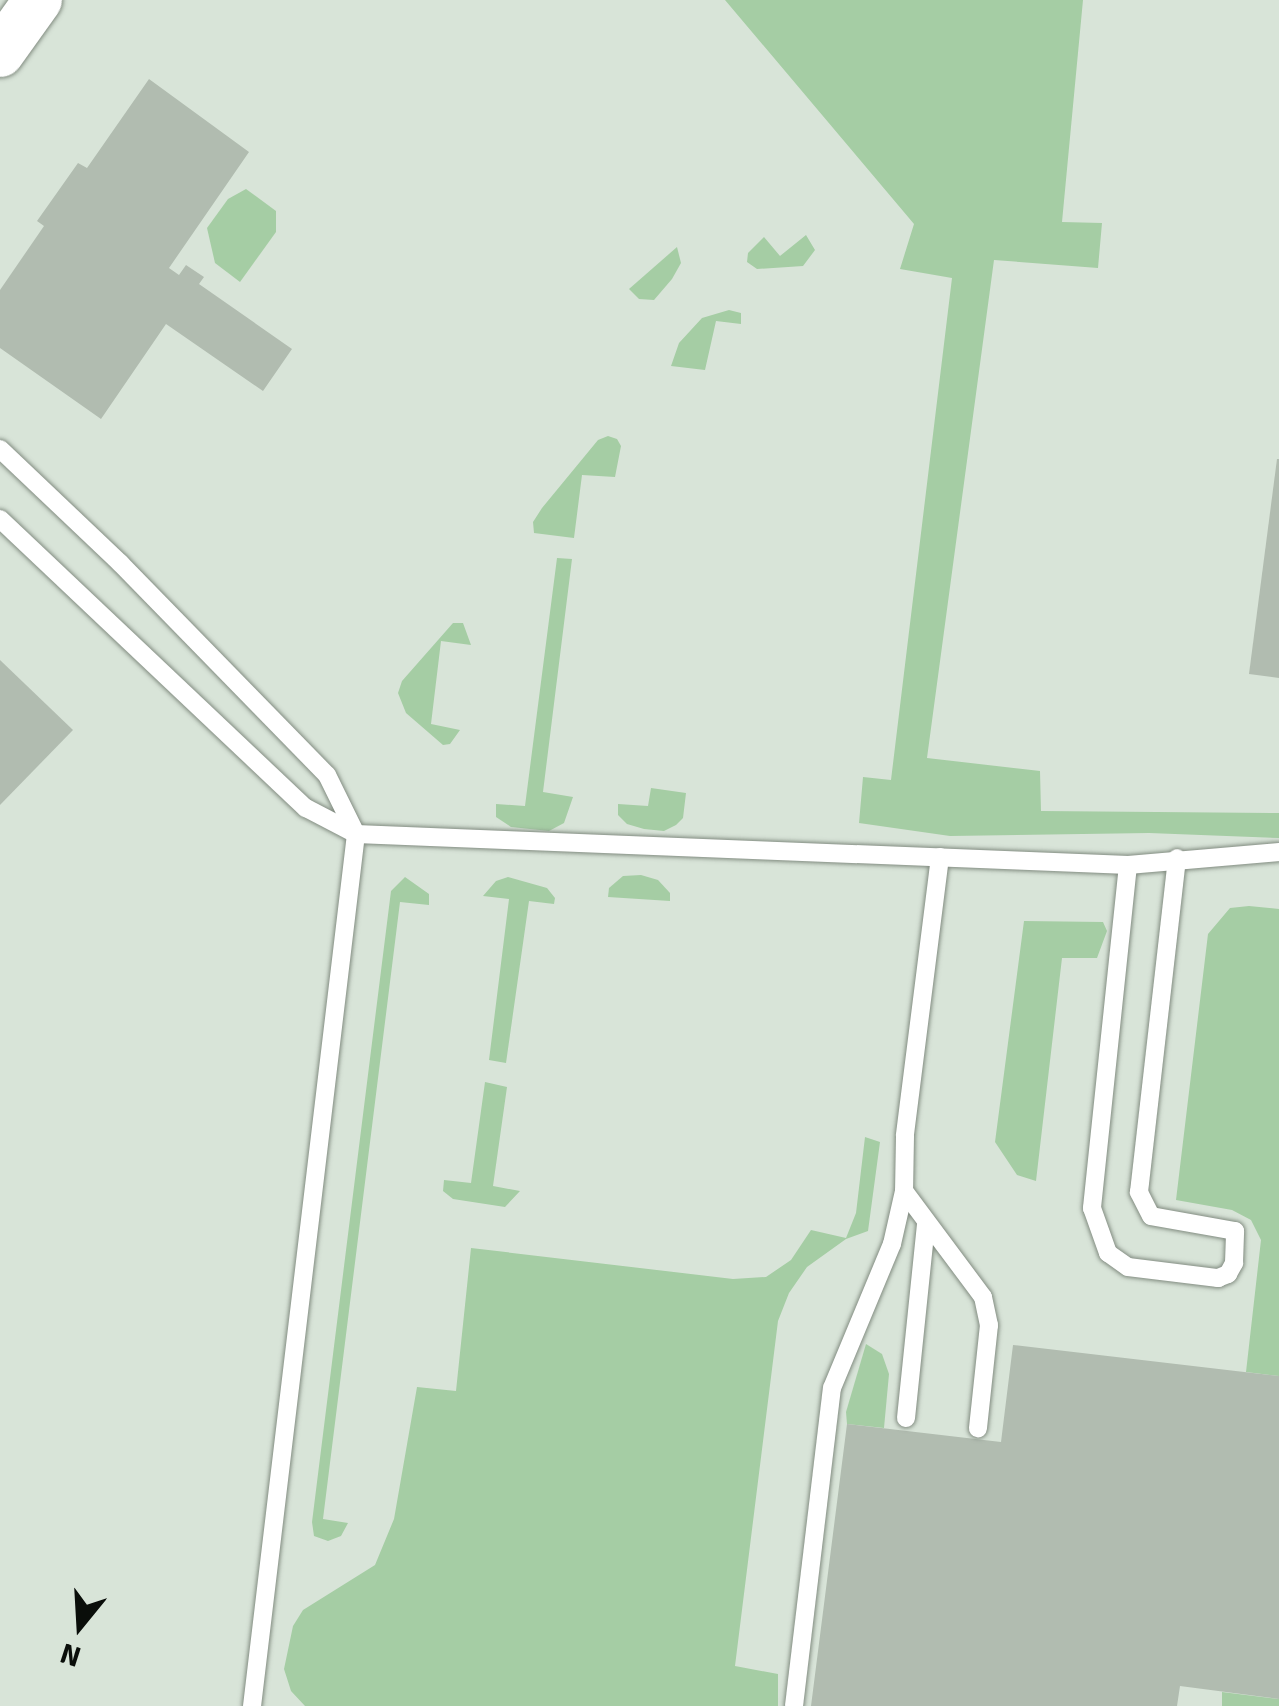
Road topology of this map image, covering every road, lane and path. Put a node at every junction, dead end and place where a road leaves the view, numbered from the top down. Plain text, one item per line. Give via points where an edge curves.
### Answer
1 (38, 0) edge
2 (0, 53) edge
3 (0, 449) edge
4 (15, 462) junction
5 (0, 476) edge
6 (0, 519) edge
7 (356, 834) junction
8 (1279, 852) edge
9 (940, 857) junction
10 (1177, 858) junction
11 (1128, 865) junction
12 (904, 1191) junction
13 (926, 1224) junction
14 (906, 1418) dead end
15 (978, 1428) dead end
16 (252, 1706) edge
17 (794, 1706) edge

1 - 2 main road
3 - 4 lane
4 - 5 lane
4 - 7 lane via 327,775
6 - 7 lane via 306,808
7 - 9 lane
7 - 16 lane
8 - 10 lane
9 - 11 lane
9 - 12 lane
10 - 11 lane
10 - 11 lane via 1140,1192 1152,1216 1235,1231 1234,1263 1218,1278 1128,1267 1108,1253 1092,1208
12 - 13 lane
12 - 17 lane via 892,1244 832,1388
13 - 14 lane
13 - 15 lane via 983,1297 989,1325

